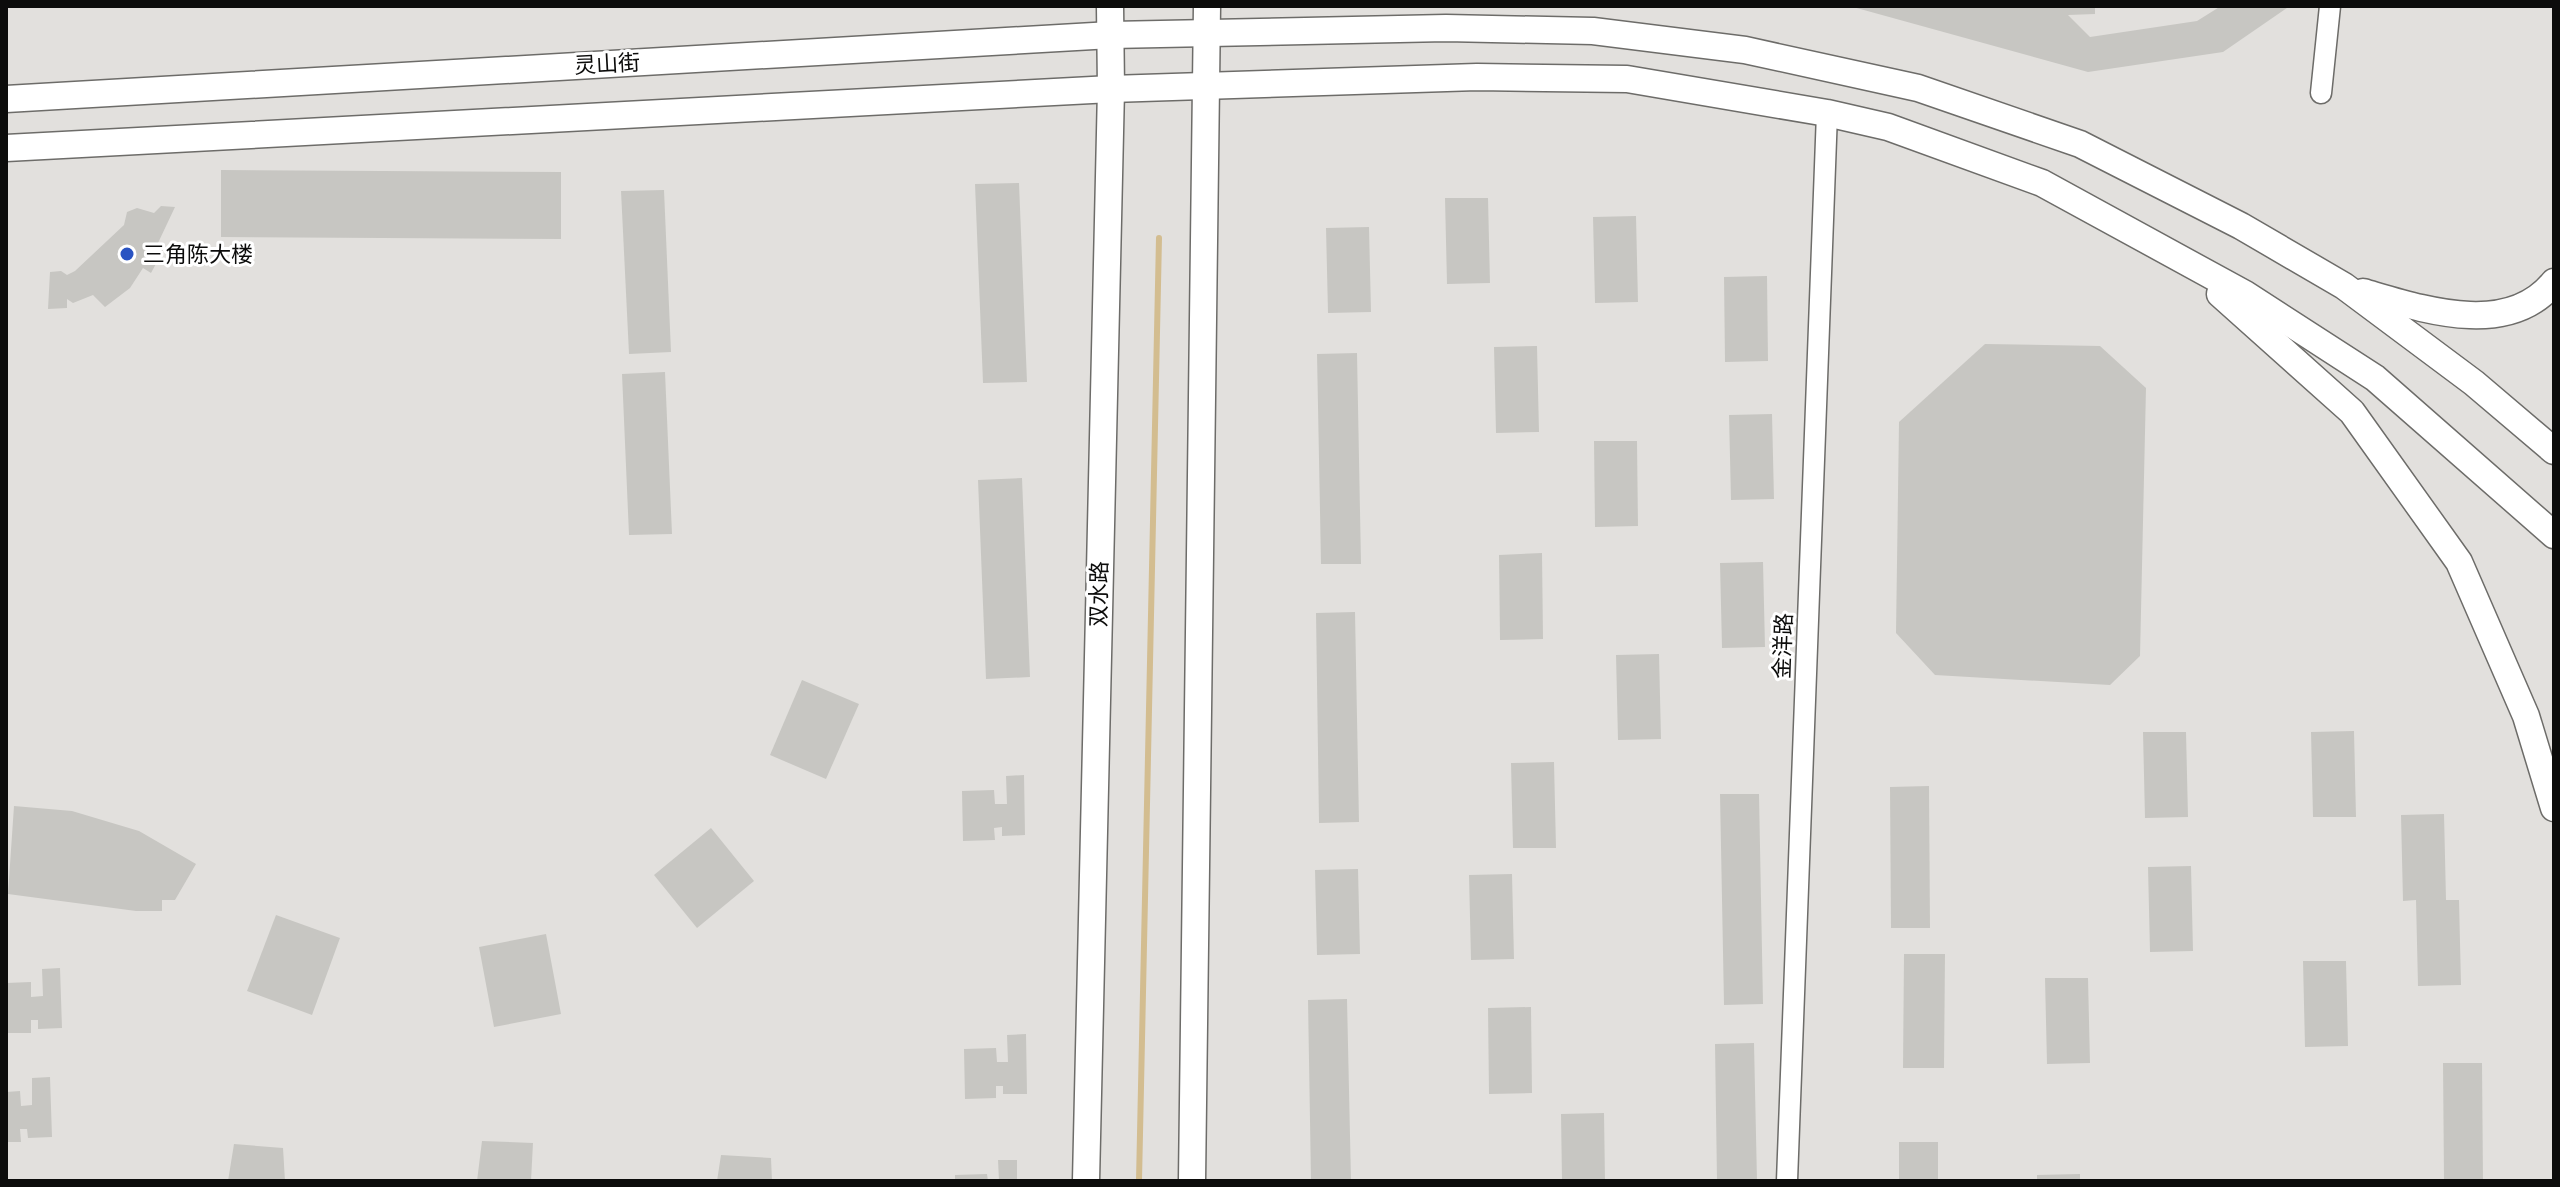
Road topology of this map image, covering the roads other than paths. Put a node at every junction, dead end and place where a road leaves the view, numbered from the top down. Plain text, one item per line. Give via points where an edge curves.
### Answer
1 (1110, 6) edge
2 (1207, 6) edge
3 (2330, 6) edge
4 (1208, 33) junction
5 (1111, 35) junction
6 (1208, 86) junction
7 (1111, 89) junction
8 (2321, 93) dead end
9 (6, 99) edge
10 (1827, 113) junction
11 (6, 148) edge
12 (2181, 259) junction
13 (2554, 282) edge
14 (2344, 286) junction
15 (2554, 451) edge
16 (2554, 535) edge
17 (2554, 808) edge
18 (1086, 1181) edge
19 (1192, 1181) edge
20 (1787, 1181) edge

1 - 5 main road, 双水路
2 - 4 main road
3 - 8 street
4 - 5 main road, 灵山街
4 - 6 main road
4 - 14 main road, 灵山街 via 1593,31 1745,50 1918,88 2080,144 2241,226
5 - 7 main road, 双水路
5 - 9 main road, 灵山街
6 - 7 main road
6 - 10 main road via 1477,77 1627,79
6 - 19 main road
7 - 11 main road
7 - 18 main road, 双水路
10 - 12 main road via 1888,127 2042,183
10 - 20 street, 金洋路
12 - 16 main road via 2375,378
12 - 17 main road via 2352,412 2459,562 2526,716
13 - 14 main road via 2544,295 2499,315 2418,308
14 - 15 main road via 2474,383

